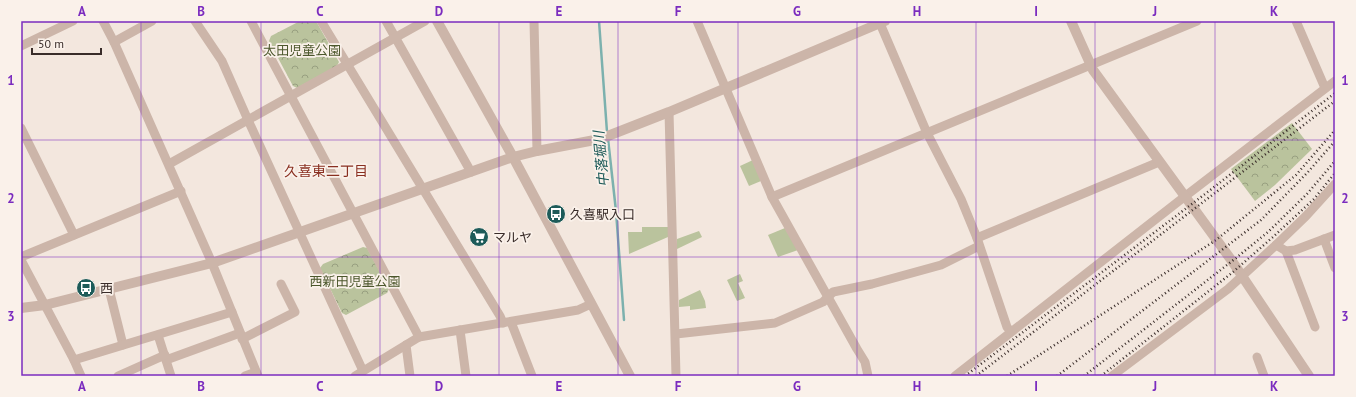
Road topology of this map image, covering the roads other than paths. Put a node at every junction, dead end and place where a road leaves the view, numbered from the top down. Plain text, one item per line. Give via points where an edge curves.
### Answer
1 (73, 21) edge
2 (103, 21) edge
3 (152, 21) edge
4 (195, 21) edge
5 (251, 21) edge
6 (321, 21) edge
7 (386, 21) edge
8 (425, 21) edge
9 (437, 21) edge
10 (534, 21) edge
11 (697, 21) edge
12 (1071, 21) edge
13 (1197, 21) edge
14 (1296, 21) edge
15 (881, 22) edge
16 (396, 39) junction
17 (114, 42) junction
18 (21, 46) edge
19 (1090, 65) junction
20 (348, 66) junction
21 (1335, 80) edge
22 (725, 88) junction
23 (1325, 88) junction
24 (291, 96) junction
25 (669, 112) junction
26 (248, 120) junction
27 (21, 128) edge
28 (927, 133) junction
29 (537, 151) junction
30 (513, 157) junction
31 (1159, 162) junction
32 (169, 164) junction
33 (471, 172) junction
34 (1335, 184) edge
35 (423, 189) junction
36 (181, 191) junction
37 (1184, 196) junction
38 (772, 197) junction
39 (354, 213) junction
40 (300, 232) junction
41 (74, 235) junction
42 (1335, 235) edge
43 (1324, 239) junction
44 (978, 242) junction
45 (1276, 245) junction
46 (1286, 251) junction
47 (21, 257) edge
48 (21, 260) edge
49 (212, 263) junction
50 (1335, 268) edge
51 (1242, 276) junction
52 (281, 284) dead end
53 (109, 289) junction
54 (828, 295) junction
55 (591, 304) junction
56 (45, 305) junction
57 (21, 308) edge
58 (232, 312) junction
59 (507, 323) junction
60 (1315, 327) dead end
61 (460, 330) junction
62 (1011, 332) junction
63 (676, 334) junction
64 (158, 335) junction
65 (241, 336) junction
66 (419, 337) junction
67 (123, 345) junction
68 (406, 345) junction
69 (165, 357) junction
70 (1257, 357) dead end
71 (74, 360) junction
72 (257, 374) edge
73 (357, 375) edge
74 (81, 376) edge
75 (118, 376) edge
76 (171, 376) edge
77 (245, 376) edge
78 (410, 376) edge
79 (466, 376) edge
80 (532, 376) edge
81 (630, 376) edge
82 (676, 376) edge
83 (868, 376) edge
84 (955, 376) edge
85 (1112, 376) edge
86 (1264, 376) edge
87 (1309, 376) edge

1 - 18 street
2 - 17 street
3 - 17 street
4 - 26 street via 222,61
5 - 24 street
6 - 20 street
7 - 16 street
8 - 16 street
9 - 30 street
10 - 29 street
11 - 22 street
12 - 19 street
13 - 19 street
14 - 23 street
15 - 22 street
15 - 28 street
16 - 20 street
16 - 33 street
17 - 32 street
19 - 28 street
19 - 31 street
20 - 24 street
20 - 35 street
21 - 23 street
22 - 25 street
22 - 38 street
23 - 37 street
24 - 26 street
24 - 39 street
25 - 29 street via 600,139
25 - 63 street
26 - 32 street
26 - 40 street
27 - 41 street
28 - 38 street
28 - 44 street via 961,199
29 - 30 street
30 - 33 street
30 - 55 street
31 - 37 street
31 - 44 street
32 - 36 street
33 - 35 street
34 - 45 street
35 - 39 street
35 - 59 street
36 - 41 street
36 - 49 street
37 - 51 street
37 - 62 street
38 - 54 street
39 - 40 street
39 - 66 street
40 - 49 street
40 - 73 street
41 - 47 street
42 - 43 street
43 - 46 street
43 - 50 street
44 - 54 street via 941,265
44 - 62 street via 1007,327
45 - 46 street
45 - 51 street
46 - 60 street
48 - 56 street
49 - 53 street
49 - 58 street
51 - 85 street
51 - 87 street
52 - 65 street via 295,312
53 - 56 street
53 - 67 street
54 - 63 street via 823,302 775,323
54 - 83 street via 865,362
55 - 59 street via 578,310
55 - 81 street
56 - 57 street
56 - 71 street
58 - 64 street
58 - 65 street
59 - 61 street
59 - 80 street
61 - 66 street
61 - 79 street
62 - 84 street
63 - 82 street
64 - 67 street
64 - 69 street
65 - 69 street
65 - 72 street
66 - 68 street
67 - 71 street
68 - 73 street
68 - 78 street
69 - 75 street
69 - 76 street
70 - 86 street
71 - 74 street
72 - 77 street

